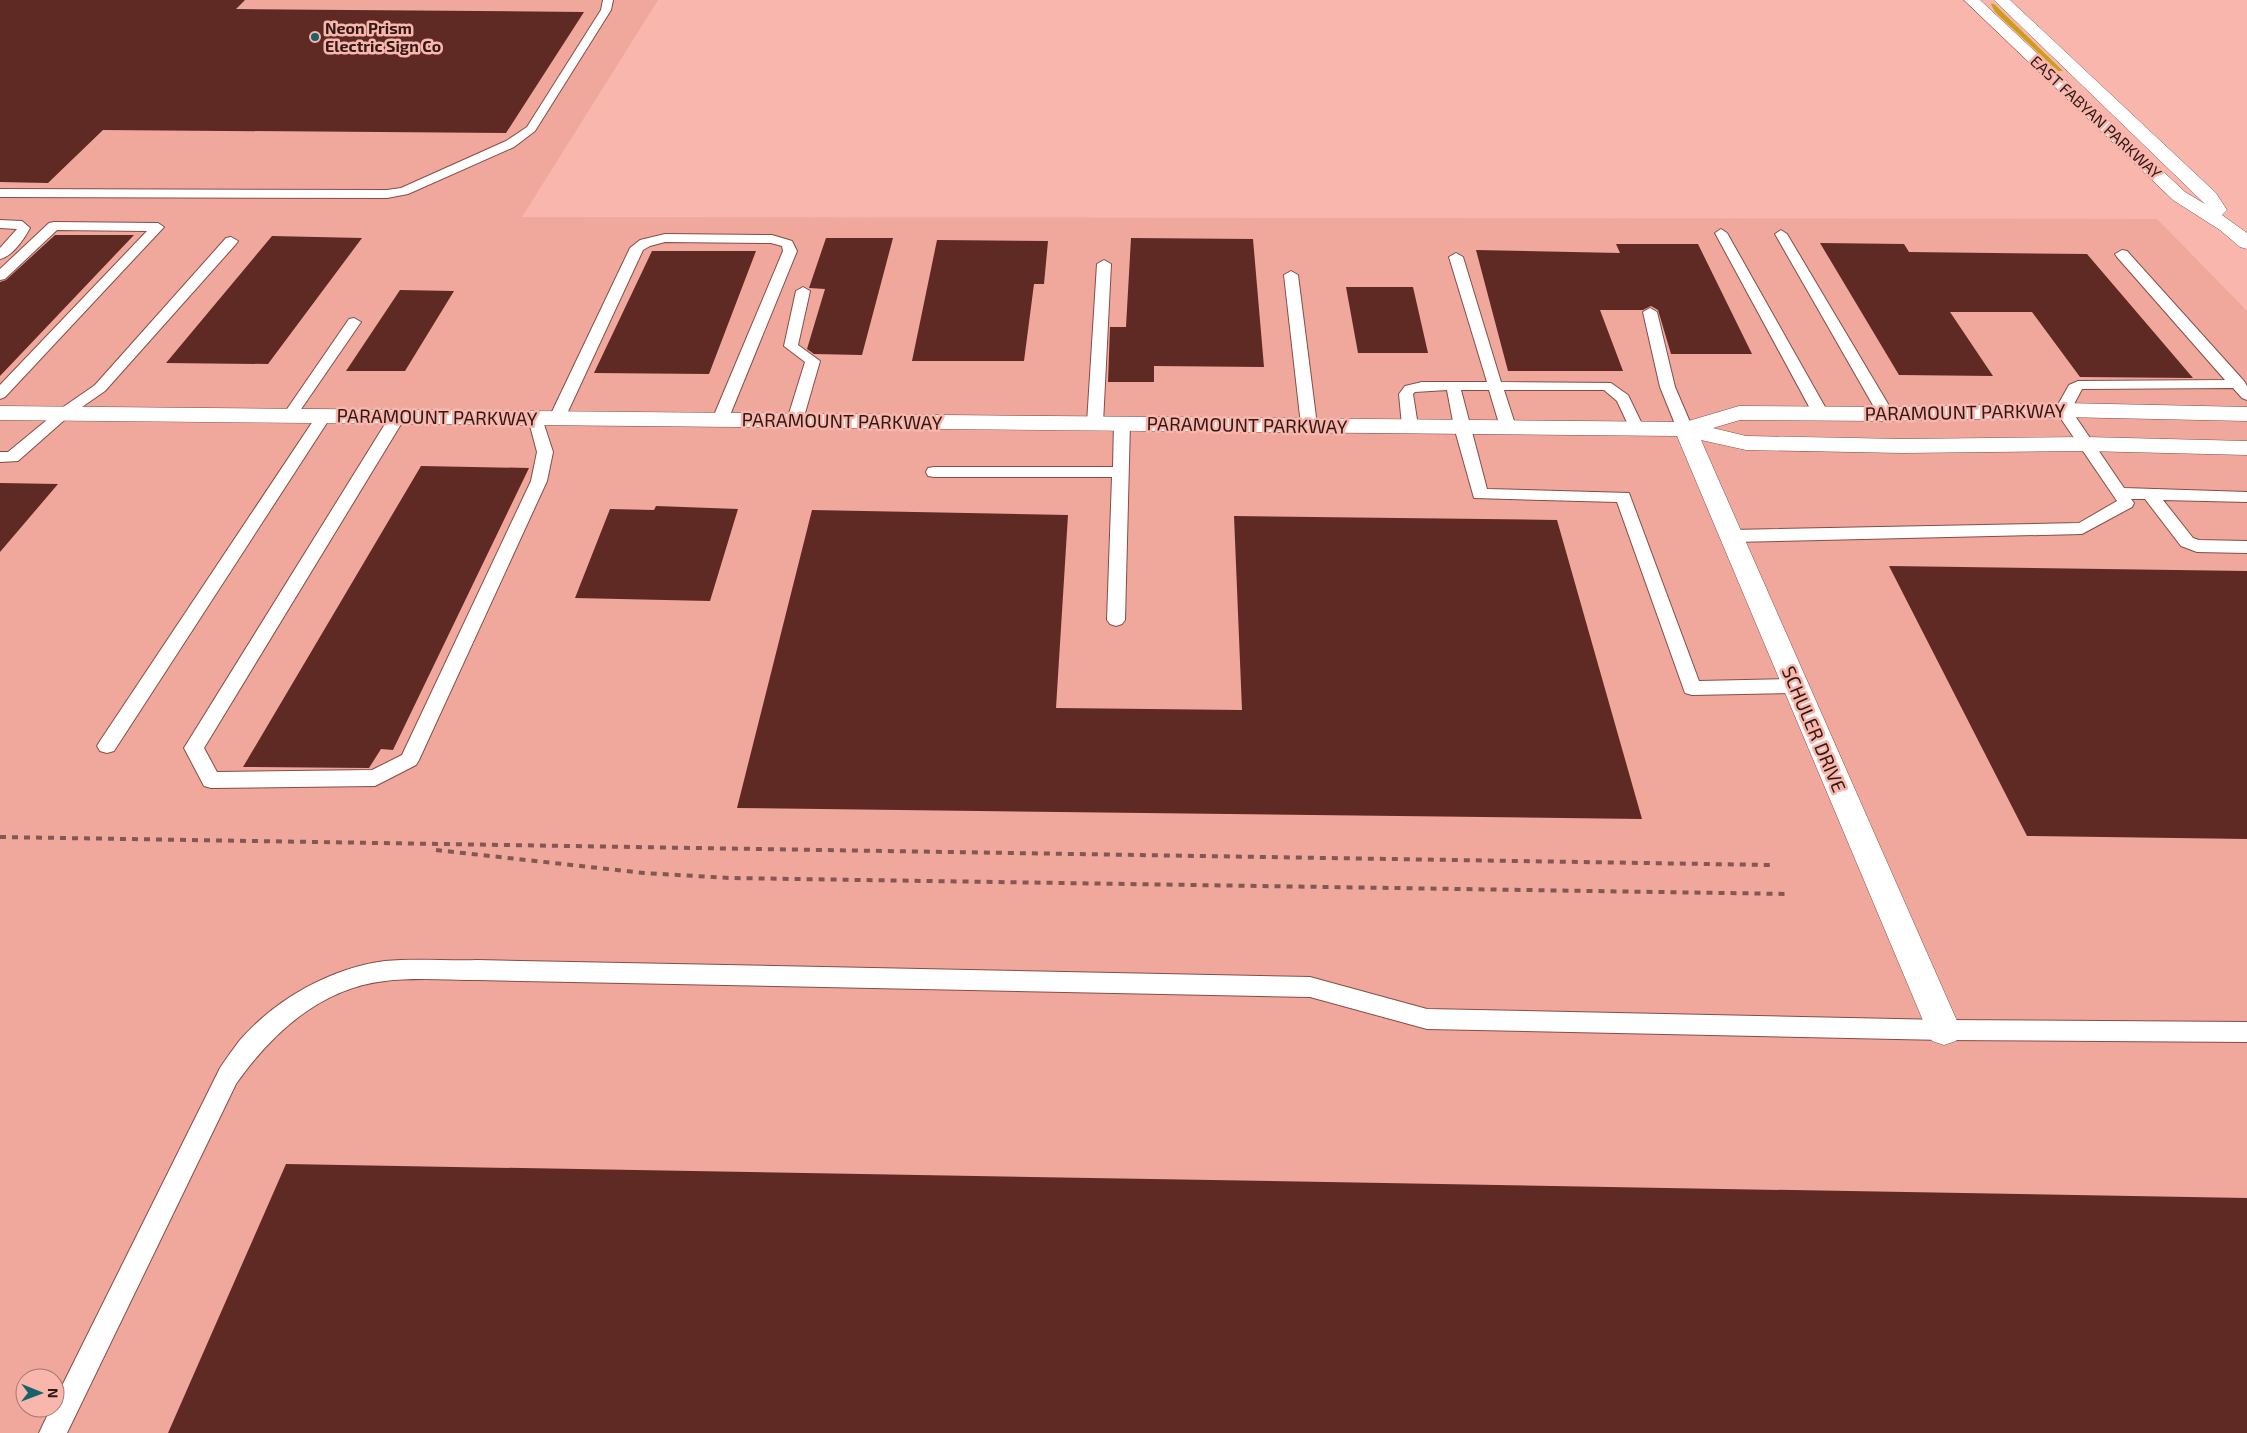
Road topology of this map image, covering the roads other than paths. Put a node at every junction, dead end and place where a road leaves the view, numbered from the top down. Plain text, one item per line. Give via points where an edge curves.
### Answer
1 (608, 0) edge
2 (1971, 0) edge
3 (2002, 0) edge
4 (0, 193) edge
5 (0, 224) edge
6 (2227, 226) junction
7 (1721, 234) dead end
8 (1781, 234) dead end
9 (232, 241) dead end
10 (2247, 243) edge
11 (2122, 254) dead end
12 (0, 255) edge
13 (1456, 257) dead end
14 (1104, 264) dead end
15 (1291, 275) dead end
16 (0, 276) edge
17 (803, 291) dead end
18 (1650, 312) dead end
19 (354, 322) dead end
20 (1454, 386) junction
21 (1496, 386) junction
22 (2243, 390) edge
23 (0, 394) edge
24 (2063, 410) junction
25 (0, 413) edge
26 (64, 413) junction
27 (1820, 414) junction
28 (1886, 414) junction
29 (2247, 414) edge
30 (290, 415) junction
31 (324, 415) junction
32 (398, 416) junction
33 (546, 418) junction
34 (720, 420) junction
35 (794, 420) junction
36 (1095, 423) junction
37 (1122, 424) junction
38 (1309, 425) junction
39 (1410, 426) junction
40 (1462, 427) junction
41 (1508, 427) junction
42 (1636, 428) junction
43 (1685, 429) junction
44 (2086, 444) junction
45 (2247, 448) edge
46 (0, 457) edge
47 (934, 472) dead end
48 (1120, 472) junction
49 (2120, 493) junction
50 (2150, 494) junction
51 (2247, 497) edge
52 (1731, 536) junction
53 (2247, 547) edge
54 (1116, 620) dead end
55 (1796, 686) junction
56 (107, 746) dead end
57 (1944, 1030) junction
58 (2247, 1032) edge
59 (53, 1433) edge

1 - 4 lane via 606,10 531,129 510,144 404,191 387,194
2 - 6 street, EAST FABYAN PARKWAY via 2179,196
3 - 6 street, EAST FABYAN PARKWAY via 2210,197
5 - 12 lane via 16,224 24,228
6 - 10 street, EAST FABYAN PARKWAY
7 - 27 lane
8 - 28 lane
9 - 26 lane via 100,388
11 - 22 lane
13 - 21 lane
14 - 36 lane
15 - 38 lane
16 - 23 lane via 54,226 158,227
17 - 35 lane via 791,346 813,361
18 - 43 lane via 1672,403
19 - 30 lane
20 - 21 lane
20 - 39 lane via 1410,389 1406,394
20 - 40 lane
21 - 41 lane
21 - 42 lane via 1606,386 1617,390 1624,398
22 - 24 lane via 2078,385
24 - 28 street, PARAMOUNT PARKWAY
24 - 29 street, PARAMOUNT PARKWAY
24 - 44 lane
25 - 26 street, PARAMOUNT PARKWAY
26 - 30 street, PARAMOUNT PARKWAY
26 - 46 lane via 12,457
27 - 28 street, PARAMOUNT PARKWAY
27 - 43 street, PARAMOUNT PARKWAY via 1739,412
30 - 31 street, PARAMOUNT PARKWAY
31 - 32 street, PARAMOUNT PARKWAY
31 - 56 lane
32 - 33 street, PARAMOUNT PARKWAY
32 - 33 lane via 194,748 211,780 375,778 409,760 539,481
33 - 34 street, PARAMOUNT PARKWAY
33 - 34 lane via 637,248 665,238 772,239 787,244 790,250
34 - 35 street, PARAMOUNT PARKWAY
35 - 36 street, PARAMOUNT PARKWAY
36 - 37 street, PARAMOUNT PARKWAY
37 - 38 street, PARAMOUNT PARKWAY
37 - 48 lane
38 - 39 street, PARAMOUNT PARKWAY
39 - 40 street, PARAMOUNT PARKWAY
40 - 41 street, PARAMOUNT PARKWAY
40 - 55 lane via 1480,494 1623,497 1692,688
41 - 42 street, PARAMOUNT PARKWAY
42 - 43 street, PARAMOUNT PARKWAY
43 - 44 street, PARAMOUNT PARKWAY via 1746,442 1902,446
43 - 52 street, SCHULER DRIVE
44 - 45 street, PARAMOUNT PARKWAY
44 - 49 lane
47 - 48 lane
48 - 54 lane
49 - 50 lane
49 - 52 lane via 2126,503 2082,528
50 - 51 lane
50 - 53 lane via 2187,542 2197,546
52 - 55 street, SCHULER DRIVE
55 - 57 street, SCHULER DRIVE
57 - 58 lane
57 - 59 lane via 1427,1019 1310,987 477,970 385,971 360,976 341,982 293,1007 248,1048 228,1076

